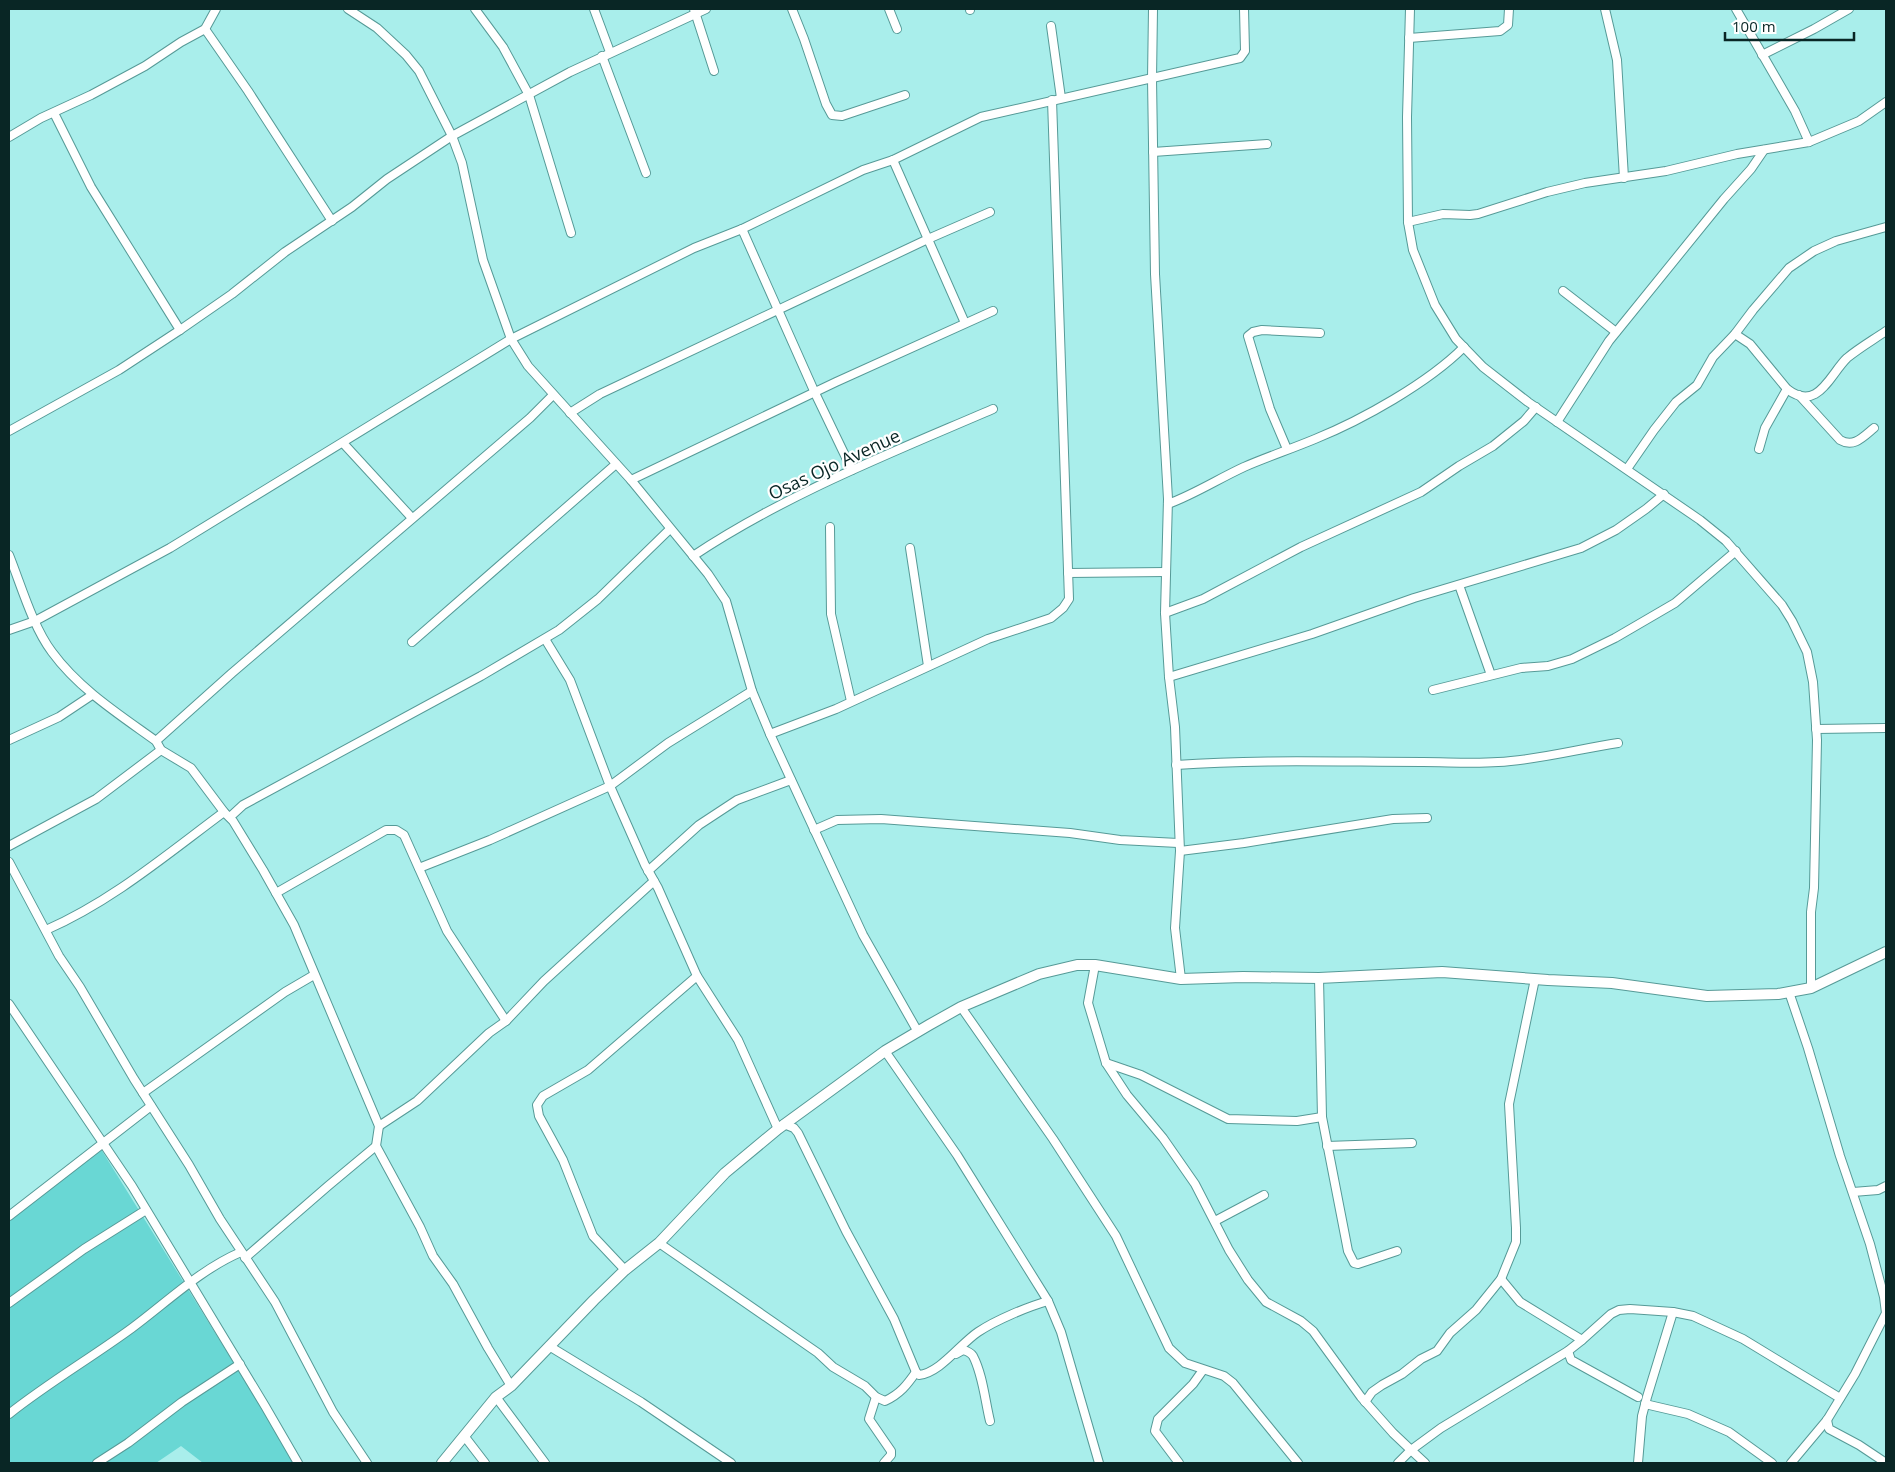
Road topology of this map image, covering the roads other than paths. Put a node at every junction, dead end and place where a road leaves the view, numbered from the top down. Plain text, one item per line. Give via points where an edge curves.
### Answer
1 (216, 9) edge
2 (348, 9) edge
3 (475, 9) edge
4 (594, 9) edge
5 (706, 9) edge
6 (792, 9) edge
7 (889, 9) edge
8 (1153, 9) edge
9 (1244, 9) edge
10 (1410, 9) edge
11 (1509, 9) edge
12 (1736, 9) edge
13 (1849, 9) edge
14 (695, 11) edge
15 (1608, 21) dead end
16 (1051, 26) dead end
17 (205, 29) junction
18 (897, 30) dead end
19 (1409, 38) junction
20 (610, 52) junction
21 (1762, 55) junction
22 (602, 56) junction
23 (714, 72) dead end
24 (1152, 79) junction
25 (529, 95) junction
26 (905, 95) dead end
27 (1061, 98) junction
28 (1052, 100) junction
29 (1886, 102) edge
30 (54, 113) junction
31 (9, 136) edge
32 (452, 136) junction
33 (1809, 142) junction
34 (1267, 144) dead end
35 (1764, 150) junction
36 (1153, 152) junction
37 (893, 160) junction
38 (646, 173) dead end
39 (1624, 178) junction
40 (990, 212) dead end
41 (332, 221) junction
42 (1408, 222) junction
43 (1886, 227) edge
44 (742, 229) junction
45 (571, 233) dead end
46 (928, 239) junction
47 (1563, 291) dead end
48 (777, 310) junction
49 (992, 311) dead end
50 (965, 323) junction
51 (180, 330) junction
52 (1886, 331) edge
53 (1616, 332) junction
54 (1320, 333) dead end
55 (1734, 334) junction
56 (511, 339) junction
57 (1464, 347) junction
58 (1787, 389) junction
59 (815, 393) junction
60 (553, 395) junction
61 (1799, 396) junction
62 (1536, 407) junction
63 (993, 409) dead end
64 (570, 413) junction
65 (1557, 422) junction
66 (1874, 428) dead end
67 (9, 431) edge
68 (343, 443) junction
69 (1287, 449) junction
70 (1759, 449) dead end
71 (616, 464) junction
72 (1627, 469) junction
73 (852, 470) junction
74 (631, 480) junction
75 (1664, 494) junction
76 (1168, 504) junction
77 (412, 518) junction
78 (830, 527) dead end
79 (670, 529) junction
80 (910, 548) dead end
81 (1736, 551) junction
82 (9, 555) edge
83 (693, 556) junction
84 (1166, 572) junction
85 (1068, 573) junction
86 (1459, 585) junction
87 (1165, 613) junction
88 (35, 621) junction
89 (9, 630) edge
90 (545, 638) junction
91 (412, 642) dead end
92 (928, 666) junction
93 (1491, 675) junction
94 (1169, 677) junction
95 (1433, 690) dead end
96 (752, 691) junction
97 (92, 695) junction
98 (851, 701) junction
99 (1886, 728) edge
100 (1816, 729) junction
101 (770, 734) junction
102 (9, 740) edge
103 (156, 741) junction
104 (1618, 743) dead end
105 (161, 750) junction
106 (1176, 765) junction
107 (791, 780) junction
108 (610, 786) junction
109 (227, 815) junction
110 (1427, 818) dead end
111 (814, 830) junction
112 (9, 846) edge
113 (1179, 847) junction
114 (9, 862) edge
115 (419, 868) junction
116 (648, 871) junction
117 (654, 881) junction
118 (276, 893) junction
119 (46, 930) junction
120 (1886, 952) edge
121 (1095, 965) junction
122 (314, 975) junction
123 (697, 976) junction
124 (1181, 978) junction
125 (1319, 978) junction
126 (1536, 979) junction
127 (1812, 988) junction
128 (1789, 992) junction
129 (9, 1004) edge
130 (961, 1007) junction
131 (506, 1021) junction
132 (918, 1032) junction
133 (885, 1051) junction
134 (1106, 1063) junction
135 (143, 1093) junction
136 (151, 1106) junction
137 (1322, 1117) junction
138 (379, 1126) junction
139 (781, 1127) junction
140 (1412, 1143) dead end
141 (103, 1144) junction
142 (376, 1146) junction
143 (1327, 1146) junction
144 (1886, 1186) edge
145 (1853, 1192) junction
146 (1264, 1195) dead end
147 (146, 1210) junction
148 (9, 1216) edge
149 (1215, 1221) junction
150 (659, 1243) junction
151 (1397, 1251) dead end
152 (243, 1255) junction
153 (625, 1270) junction
154 (1501, 1279) junction
155 (1883, 1283) edge
156 (191, 1284) junction
157 (1048, 1301) junction
158 (9, 1303) edge
159 (1673, 1312) junction
160 (1886, 1314) edge
161 (1582, 1340) junction
162 (549, 1346) junction
163 (1568, 1351) junction
164 (949, 1356) junction
165 (240, 1364) junction
166 (1204, 1370) junction
167 (916, 1372) junction
168 (511, 1386) junction
169 (496, 1397) junction
170 (876, 1397) junction
171 (1638, 1397) dead end
172 (1840, 1398) junction
173 (1365, 1402) junction
174 (1645, 1404) junction
175 (9, 1414) edge
176 (1827, 1420) junction
177 (990, 1421) dead end
178 (465, 1437) junction
179 (1411, 1450) junction
180 (97, 1463) edge
181 (298, 1463) edge
182 (367, 1463) edge
183 (442, 1463) edge
184 (484, 1463) edge
185 (545, 1463) edge
186 (731, 1463) edge
187 (884, 1463) edge
188 (1099, 1463) edge
189 (1179, 1463) edge
190 (1298, 1463) edge
191 (1398, 1463) edge
192 (1425, 1463) edge
193 (1638, 1463) edge
194 (1772, 1463) edge
195 (1791, 1463) edge
196 (1886, 1463) edge

1 - 17 street
2 - 32 street via 377,28 406,55 419,71
3 - 25 street via 503,47
4 - 20 street
5 - 14 street
6 - 26 street via 832,115 842,116
7 - 18 street
8 - 24 street
9 - 24 street via 1245,51 1240,58
10 - 19 street
11 - 19 street via 1508,25 1500,32
12 - 21 street
13 - 21 street
14 - 20 street
14 - 23 street
15 - 39 street via 1605,9 1617,60
16 - 27 street
17 - 30 street via 145,66
17 - 41 street
19 - 42 street
20 - 22 street
21 - 33 street
22 - 25 street
22 - 38 street
24 - 27 street
24 - 36 street
25 - 32 street
25 - 45 street
27 - 28 street
28 - 37 street via 981,117
28 - 85 street
29 - 33 street via 1859,121
30 - 31 street
30 - 51 street via 91,187
32 - 41 street
32 - 56 street via 462,163 483,260
33 - 35 street
34 - 36 street
35 - 39 street
35 - 53 street
36 - 76 street via 1155,274
37 - 44 street via 863,170
37 - 46 street
39 - 42 street via 1547,192 1478,214 1443,214
40 - 46 street
41 - 51 street
42 - 57 street via 1412,250 1434,305
43 - 55 street via 1836,241 1798,261
44 - 48 street
44 - 56 street via 694,248
46 - 48 street
46 - 50 street
47 - 53 street
48 - 59 street
48 - 64 street via 600,394
49 - 50 street
50 - 59 street
51 - 67 street via 119,370
52 - 61 street via 1847,358 1822,390 1809,396
53 - 65 street
54 - 69 street via 1262,330 1248,336 1270,409
55 - 58 street via 1750,344
55 - 72 street via 1713,356 1697,384 1676,402
56 - 60 street via 528,366
56 - 68 street
57 - 62 street via 1483,367
57 - 69 street via 1383,406 1315,440
58 - 61 street
58 - 70 street via 1766,428
59 - 73 street
59 - 74 street
60 - 64 street
60 - 77 street
61 - 66 street via 1847,444 1856,442
62 - 65 street
62 - 87 street via 1493,446 1421,492 1301,547 1203,599
63 - 73 street, Osas Ojo Avenue
64 - 71 street
65 - 72 street
68 - 77 street
68 - 88 street via 170,548
69 - 76 street
71 - 74 street
71 - 91 street
72 - 75 street
73 - 83 street, Osas Ojo Avenue via 780,504
74 - 79 street
75 - 81 street
75 - 86 street via 1616,530 1581,548
76 - 84 street
77 - 103 street
78 - 98 street via 831,614
79 - 83 street
79 - 90 street via 598,599
80 - 92 street
81 - 93 street via 1676,602 1615,638 1558,664
81 - 100 street via 1782,605 1807,652
82 - 88 street
83 - 96 street via 726,601
84 - 85 street
84 - 87 street
85 - 92 street via 1069,599 1051,618 988,639
86 - 93 street
86 - 94 street
87 - 94 street
88 - 89 street
88 - 97 street via 52,652
90 - 108 street via 570,680
90 - 109 street
92 - 98 street
93 - 95 street
94 - 106 street
96 - 101 street
96 - 108 street via 668,744
97 - 102 street via 59,717
97 - 103 street
98 - 101 street
99 - 100 street
100 - 127 street
101 - 107 street
103 - 105 street
104 - 106 street via 1535,759 1475,763 1246,762
105 - 109 street via 191,768
105 - 112 street via 96,798
106 - 113 street
107 - 111 street
107 - 116 street via 737,800 698,825
108 - 115 street
108 - 116 street
109 - 118 street
109 - 119 street via 100,903
110 - 113 street via 1393,819 1244,843
111 - 113 street via 837,820 881,819 1070,834
111 - 132 street via 863,935
113 - 124 street via 1175,928
114 - 119 street
115 - 118 street via 404,835 396,830 386,830
115 - 131 street via 447,931
116 - 117 street
117 - 123 street
117 - 131 street via 544,981
118 - 122 street via 294,925
119 - 135 street
120 - 127 street
121 - 124 street
121 - 130 street via 1077,965 1039,974
121 - 134 street via 1088,1003
122 - 135 street
122 - 138 street
123 - 139 street via 738,1040
123 - 153 street via 588,1070 543,1096 537,1105 593,1236
124 - 125 street
125 - 126 street via 1442,972
125 - 137 street
126 - 128 street via 1612,983 1707,996
126 - 154 street via 1509,1104 1516,1242
127 - 128 street
128 - 145 street
129 - 141 street
130 - 132 street
130 - 166 street via 1116,1236 1169,1348 1185,1363
131 - 138 street via 489,1032 417,1101
132 - 133 street
133 - 139 street
133 - 157 street via 957,1155
134 - 137 street via 1141,1075 1228,1119
134 - 149 street via 1196,1184
135 - 136 street
136 - 141 street
136 - 152 street
137 - 143 street
138 - 142 street
139 - 150 street via 725,1173
139 - 167 street via 798,1132 846,1231 894,1319
140 - 143 street
141 - 147 street
141 - 148 street
142 - 152 street
142 - 168 street via 433,1256 453,1284
143 - 151 street via 1343,1231 1354,1263
144 - 145 street via 1878,1190
145 - 155 street
146 - 149 street
147 - 156 street
147 - 158 street via 84,1249
149 - 173 street via 1229,1250 1266,1302 1314,1331
150 - 153 street
150 - 170 street via 818,1352 833,1367
152 - 156 street via 215,1266
152 - 182 street via 275,1302 333,1412
153 - 162 street
154 - 161 street via 1520,1302
154 - 173 street via 1437,1351 1372,1392
155 - 160 street
156 - 165 street
156 - 175 street
157 - 164 street via 978,1332
157 - 188 street via 1061,1332
159 - 161 street via 1619,1310
159 - 172 street via 1693,1316 1743,1339
159 - 174 street
160 - 172 street
161 - 163 street
162 - 168 street
162 - 186 street via 641,1402
163 - 171 street via 1571,1360
163 - 179 street via 1441,1428
164 - 167 street via 924,1374
164 - 177 street via 963,1350 973,1356
165 - 180 street
165 - 181 street
166 - 189 street via 1158,1419 1154,1431
166 - 190 street via 1224,1376 1233,1383
167 - 170 street via 905,1389 895,1397 885,1400
168 - 169 street
169 - 178 street
169 - 185 street
170 - 187 street via 869,1419 891,1452
172 - 176 street
173 - 179 street
174 - 193 street
174 - 194 street via 1688,1414 1729,1432
176 - 195 street
176 - 196 street via 1829,1429
178 - 183 street
178 - 184 street
179 - 191 street
179 - 192 street

